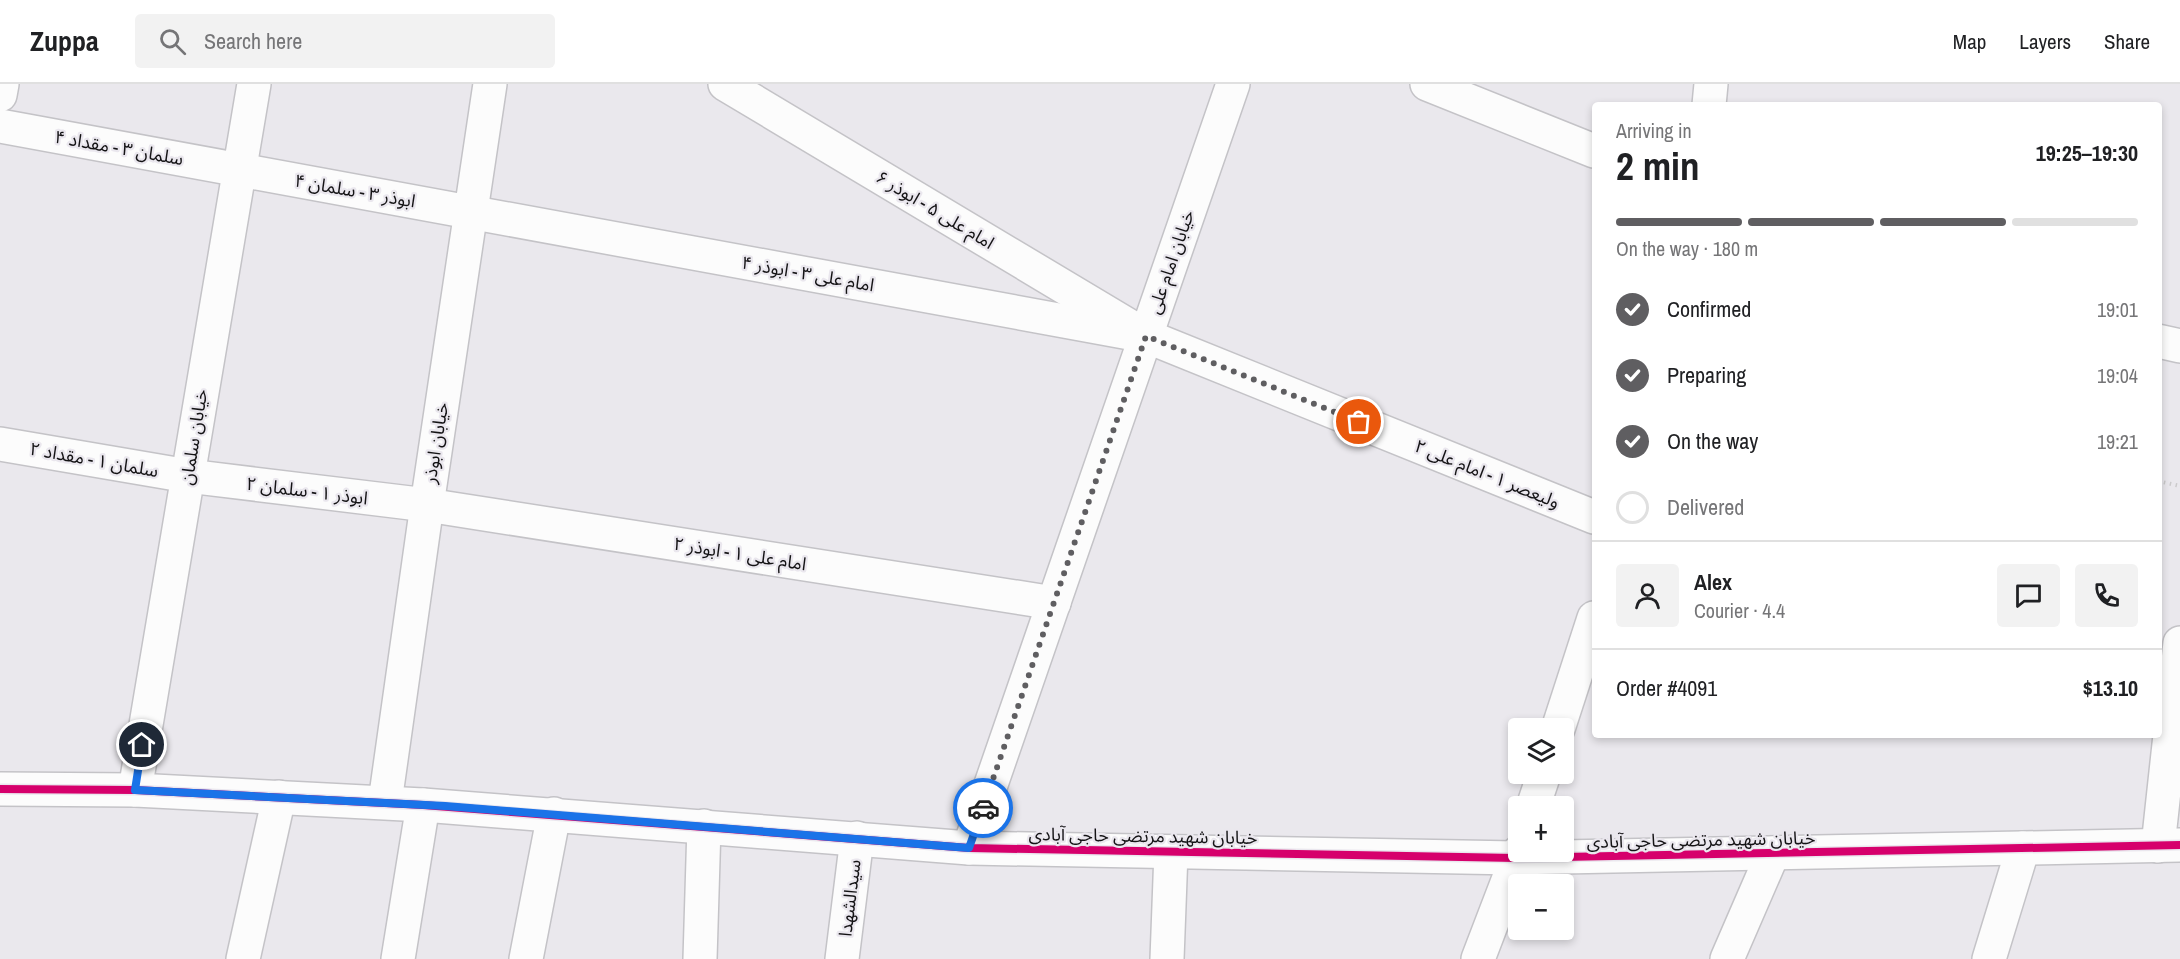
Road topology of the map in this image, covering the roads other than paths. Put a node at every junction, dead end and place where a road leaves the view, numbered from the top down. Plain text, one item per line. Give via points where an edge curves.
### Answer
1 (2, 84) edge
2 (254, 84) edge
3 (490, 84) edge
4 (725, 84) edge
5 (1233, 84) edge
6 (1427, 84) edge
7 (1712, 84) edge
8 (0, 95) edge
9 (1709, 102) edge
10 (0, 126) edge
11 (1592, 150) edge
12 (239, 170) junction
13 (471, 212) junction
14 (1146, 336) junction
15 (2162, 342) edge
16 (2180, 346) edge
17 (0, 444) edge
18 (188, 476) junction
19 (427, 505) junction
20 (1592, 516) edge
21 (1054, 603) junction
22 (1592, 624) edge
23 (2180, 643) edge
24 (1562, 718) edge
25 (0, 789) edge
26 (135, 790) junction
27 (279, 797) junction
28 (385, 802) junction
29 (423, 805) junction
30 (554, 814) junction
31 (704, 826) junction
32 (857, 838) junction
33 (2169, 845) edge
34 (969, 848) junction
35 (2023, 848) junction
36 (1171, 852) junction
37 (1773, 854) junction
38 (1508, 855) edge
39 (1574, 855) edge
40 (1515, 862) edge
41 (243, 959) edge
42 (398, 959) edge
43 (526, 959) edge
44 (700, 959) edge
45 (842, 959) edge
46 (1167, 959) edge
47 (1478, 959) edge
48 (1727, 959) edge
49 (1989, 959) edge

1 - 8 street
2 - 12 street, خیابان سلمان
3 - 13 street, خیابان ابوذر
4 - 14 street, امام علی ۵ - ابوذر ۶
5 - 14 street, خیابان امام علی
6 - 11 street
7 - 9 street
10 - 12 street, سلمان ۳ - مقداد ۴
12 - 13 street, ابوذر ۳ - سلمان ۴
12 - 18 street, خیابان سلمان
13 - 14 street, امام علی ۳ - ابوذر ۴
13 - 19 street, خیابان ابوذر
14 - 20 street, ولیعصر ۱ - امام علی ۲
14 - 21 street, خیابان امام علی
15 - 16 street
17 - 18 street, سلمان ۱ - مقداد ۲
18 - 19 street, ابوذر ۱ - سلمان ۲
18 - 26 street, خیابان سلمان
19 - 21 street, امام علی ۱ - ابوذر ۲
19 - 28 street, خیابان ابوذر
21 - 34 street, خیابان امام علی
22 - 24 street
23 - 33 street
25 - 26 street, خیابان شهید مرتضی حاجی آبادی
26 - 27 street, خیابان شهید مرتضی حاجی آبادی
27 - 28 street, خیابان شهید مرتضی حاجی آبادی
27 - 41 street
28 - 29 street, خیابان شهید مرتضی حاجی آبادی
29 - 30 street, خیابان شهید مرتضی حاجی آبادی
29 - 42 street
30 - 31 street, خیابان شهید مرتضی حاجی آبادی
30 - 43 street
31 - 32 street, خیابان شهید مرتضی حاجی آبادی
31 - 44 street
32 - 34 street, خیابان شهید مرتضی حاجی آبادی
32 - 45 street, سیدالشهدا
33 - 35 street, خیابان شهید مرتضی حاجی آبادی
34 - 36 street, خیابان شهید مرتضی حاجی آبادی
35 - 37 street, خیابان شهید مرتضی حاجی آبادی
35 - 49 street
36 - 38 street, خیابان شهید مرتضی حاجی آبادی
36 - 46 street
37 - 39 street, خیابان شهید مرتضی حاجی آبادی
37 - 48 street
40 - 47 street

